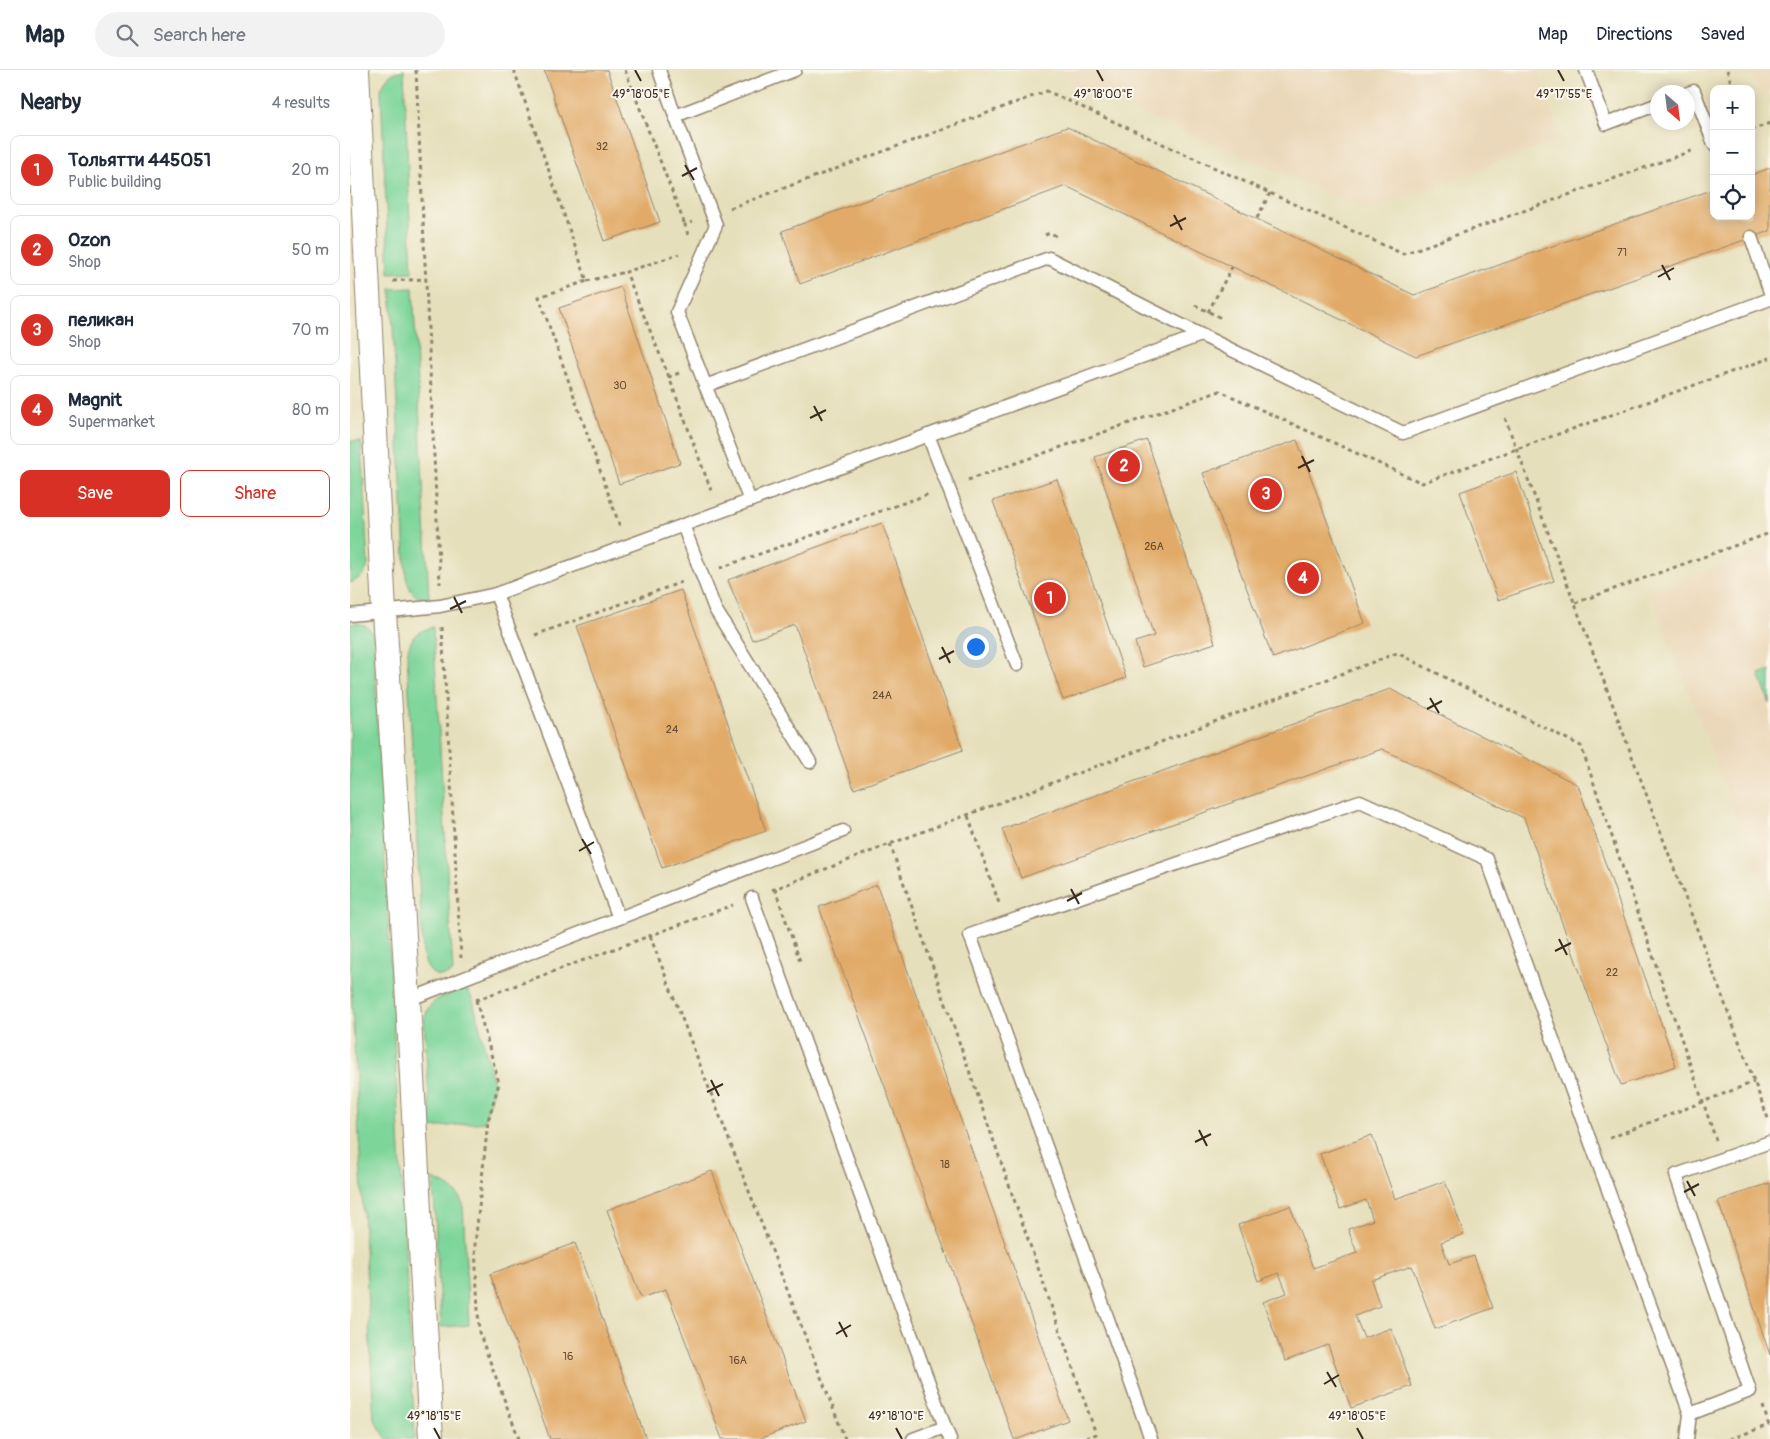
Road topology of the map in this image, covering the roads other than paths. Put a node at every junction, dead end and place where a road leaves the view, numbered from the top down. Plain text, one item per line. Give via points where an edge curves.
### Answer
1 (357, 70) edge
2 (659, 70) edge
3 (795, 70) edge
4 (1586, 70) edge
5 (1695, 94) edge
6 (1650, 107) edge
7 (675, 116) junction
8 (1710, 133) edge
9 (1751, 238) dead end
10 (1770, 292) edge
11 (1770, 299) edge
12 (1201, 335) junction
13 (705, 386) junction
14 (928, 435) junction
15 (750, 501) junction
16 (683, 525) junction
17 (496, 594) junction
18 (384, 612) junction
19 (350, 615) edge
20 (1017, 666) dead end
21 (810, 762) dead end
22 (842, 831) dead end
23 (752, 898) dead end
24 (619, 918) junction
25 (408, 1000) junction
26 (1770, 1142) edge
27 (1690, 1414) junction
28 (948, 1433) edge
29 (431, 1439) edge
30 (912, 1439) edge
31 (1151, 1439) edge
32 (1687, 1439) edge

1 - 18 street
2 - 7 lane
3 - 7 lane
4 - 6 lane via 1606,124
5 - 8 lane
7 - 13 lane via 716,226 677,312
9 - 10 lane
11 - 12 lane via 1403,432
12 - 13 lane via 1049,258
12 - 14 lane
13 - 15 lane
14 - 15 lane
14 - 20 lane
15 - 16 lane
16 - 17 lane
16 - 21 lane via 715,609
17 - 18 lane via 440,606
17 - 24 lane
18 - 19 lane
18 - 25 street
22 - 24 lane
23 - 28 lane
24 - 25 lane
25 - 29 street
26 - 27 lane via 1676,1175 1750,1391
27 - 31 lane via 1487,859 1360,801 970,935
27 - 32 lane
28 - 30 lane

